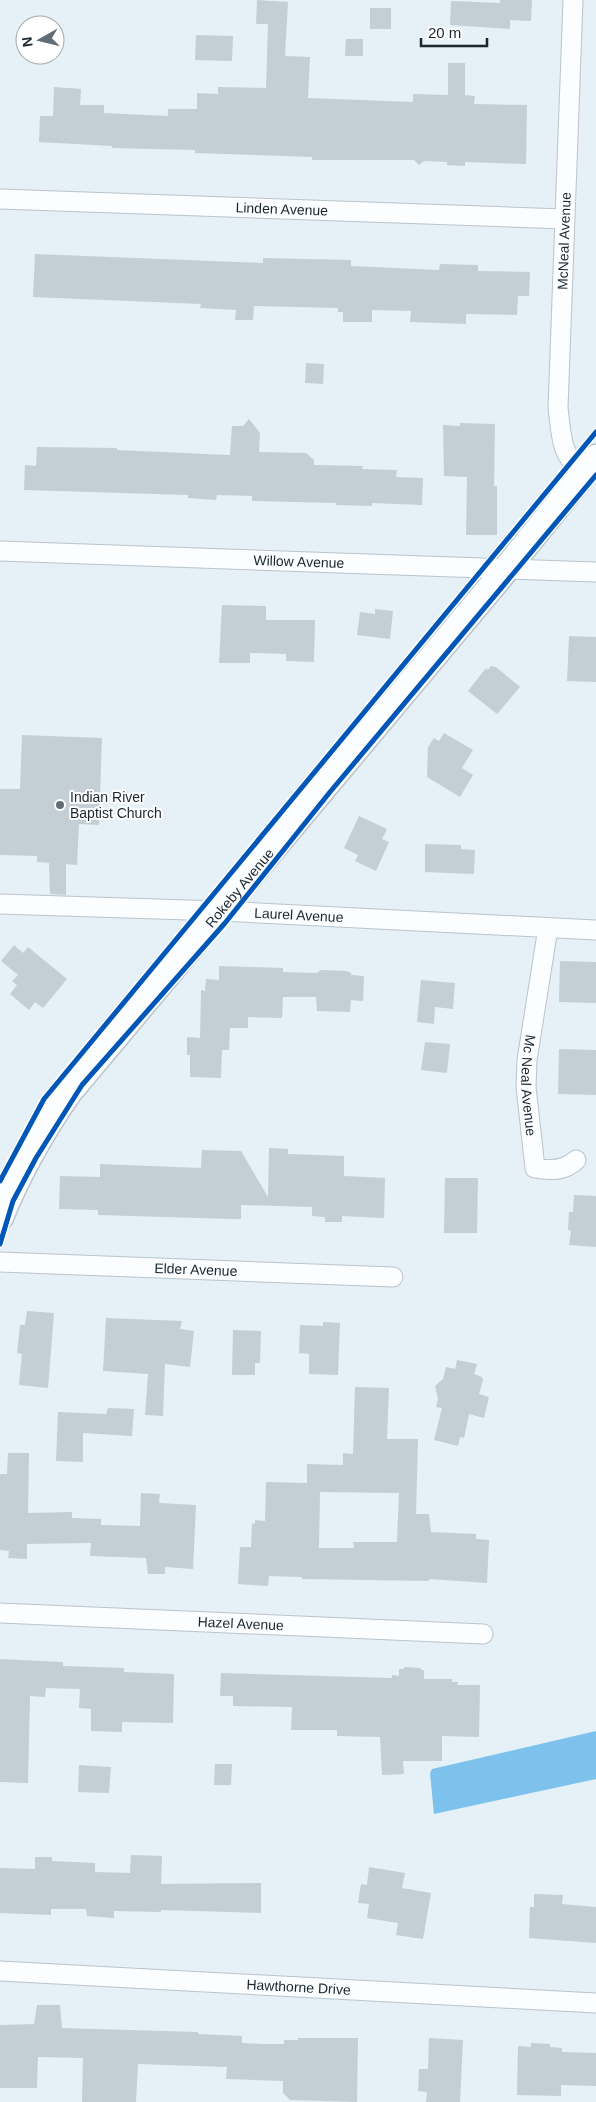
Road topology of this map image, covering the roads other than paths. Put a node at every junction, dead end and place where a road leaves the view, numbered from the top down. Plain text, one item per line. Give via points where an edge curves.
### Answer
1 (573, 0) edge
2 (0, 199) edge
3 (564, 219) junction
4 (589, 466) edge
5 (0, 551) edge
6 (507, 568) junction
7 (596, 572) edge
8 (0, 904) edge
9 (220, 910) junction
10 (548, 928) junction
11 (596, 930) edge
12 (576, 1160) dead end
13 (0, 1217) edge
14 (0, 1262) edge
15 (393, 1277) dead end
16 (0, 1613) edge
17 (483, 1634) dead end
18 (0, 1971) edge
19 (596, 2003) edge

1 - 3 street, McNeal Avenue
2 - 3 street, Linden Avenue
3 - 4 street, McNeal Avenue via 558,408 562,447 571,462
4 - 6 street, Rokeby Avenue
5 - 6 street, Willow Avenue
6 - 7 street, Willow Avenue
6 - 9 street, Rokeby Avenue
8 - 9 street, Laurel Avenue
9 - 10 street, Laurel Avenue
9 - 13 street, Rokeby Avenue via 68,1093 43,1128 14,1182
10 - 11 street, Laurel Avenue
10 - 12 street, Mc Neal Avenue via 527,1060 526,1087 535,1168 569,1167
14 - 15 street, Elder Avenue
16 - 17 street, Hazel Avenue
18 - 19 street, Hawthorne Drive

